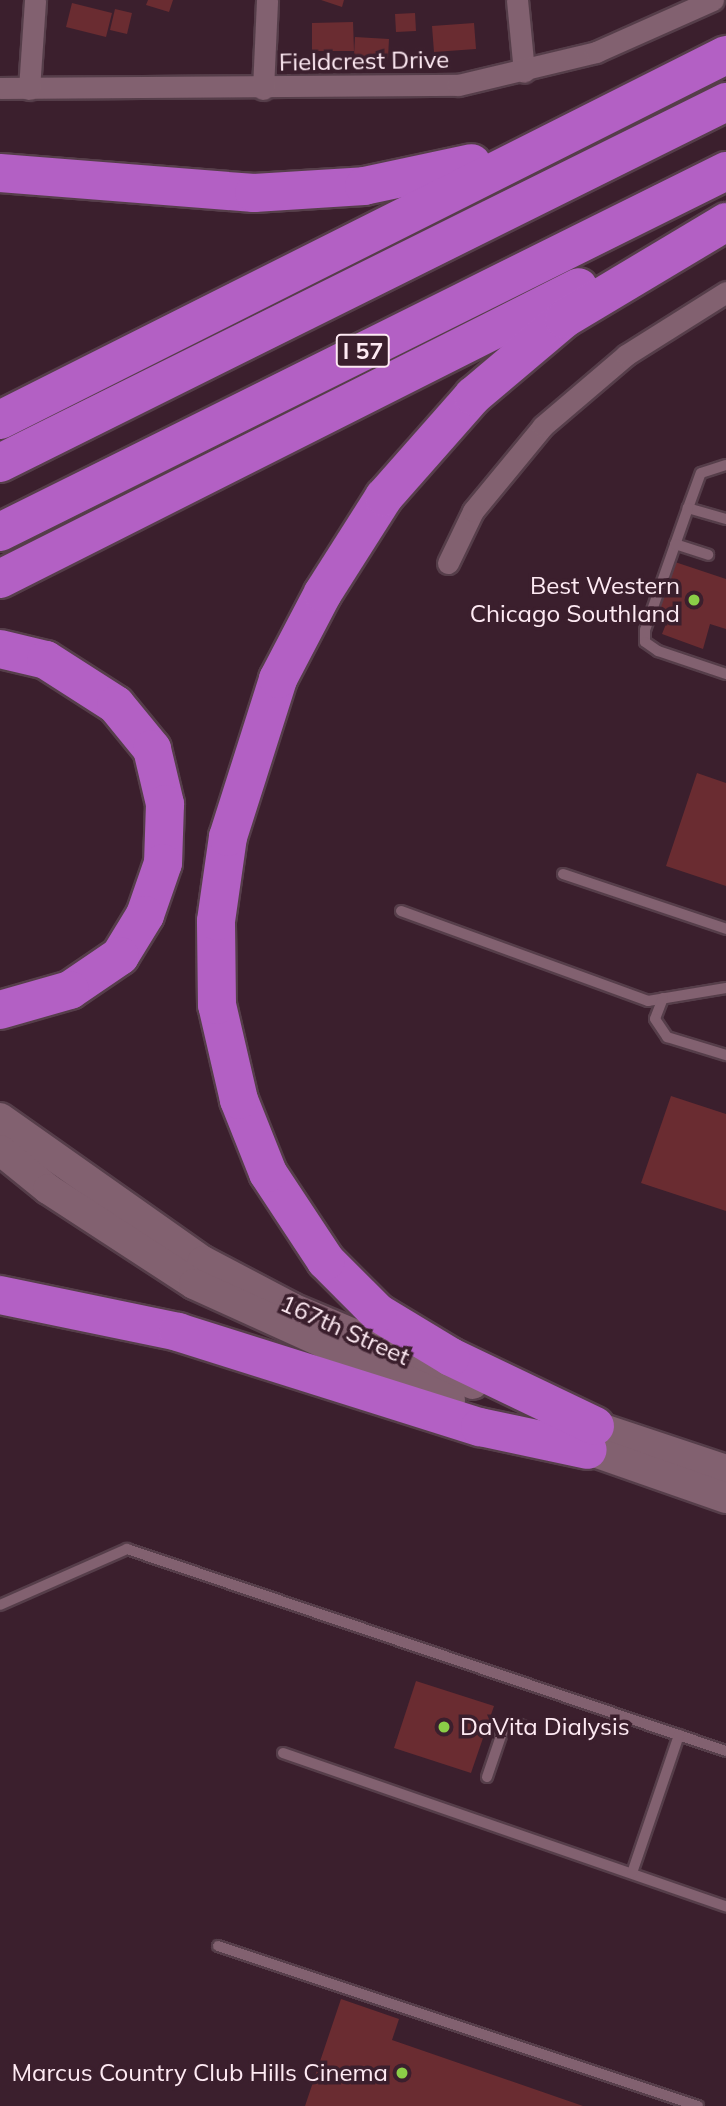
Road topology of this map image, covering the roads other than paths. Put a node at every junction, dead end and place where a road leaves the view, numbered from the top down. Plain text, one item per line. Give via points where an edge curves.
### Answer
1 (35, 0) edge
2 (267, 0) edge
3 (517, 0) edge
4 (713, 0) edge
5 (726, 55) edge
6 (524, 72) junction
7 (0, 88) edge
8 (29, 89) junction
9 (263, 89) junction
10 (726, 102) edge
11 (587, 124) junction
12 (726, 171) edge
13 (0, 173) edge
14 (726, 220) edge
15 (726, 292) edge
16 (0, 420) edge
17 (0, 463) edge
18 (726, 465) edge
19 (688, 508) junction
20 (726, 519) edge
21 (0, 532) edge
22 (675, 544) junction
23 (708, 555) dead end
24 (448, 563) dead end
25 (0, 579) edge
26 (0, 649) edge
27 (726, 674) edge
28 (563, 874) dead end
29 (401, 911) dead end
30 (726, 929) edge
31 (726, 988) edge
32 (663, 998) junction
33 (0, 1010) edge
34 (726, 1055) edge
35 (0, 1118) edge
36 (0, 1150) edge
37 (0, 1295) edge
38 (592, 1438) junction
39 (726, 1470) edge
40 (726, 1497) edge
41 (0, 1605) edge
42 (530, 1729) dead end
43 (679, 1735) junction
44 (726, 1751) edge
45 (284, 1753) dead end
46 (487, 1777) dead end
47 (632, 1873) junction
48 (726, 1906) edge
49 (218, 1946) dead end
50 (698, 2106) edge

1 - 8 street
2 - 9 street
3 - 6 street
4 - 6 street, Fieldcrest Drive via 596,52
5 - 11 highway
6 - 9 street, Fieldcrest Drive via 425,88
7 - 8 street, Fieldcrest Drive
8 - 9 street, Fieldcrest Drive
10 - 17 highway, I 57
11 - 13 highway via 423,176 304,191
11 - 16 highway
12 - 21 highway, I 57
14 - 25 highway via 336,406
14 - 38 highway via 564,319 473,396 384,497 323,593 278,679 228,837 216,921 216,1005 239,1100 268,1173 326,1261 378,1313
15 - 24 street via 626,355 543,426 473,511
18 - 19 lane via 701,472
19 - 20 lane
19 - 22 lane
22 - 23 lane
22 - 27 lane via 645,642
26 - 33 highway via 46,660 116,705 152,749 165,804 163,863 145,915 120,957 70,990
28 - 30 lane
29 - 32 lane via 648,1000
31 - 32 lane
32 - 34 lane via 655,1019 667,1037
35 - 38 main road, 167th Street via 203,1261 292,1308
36 - 38 main road, 167th Street via 48,1189 194,1284 382,1374
37 - 38 highway via 178,1332 480,1427
38 - 39 main road, 167th Street
38 - 40 main road, 167th Street
41 - 43 lane via 127,1549
42 - 46 lane via 518,1724 503,1730
43 - 44 lane
43 - 47 lane
45 - 47 lane
47 - 48 lane
49 - 50 lane

